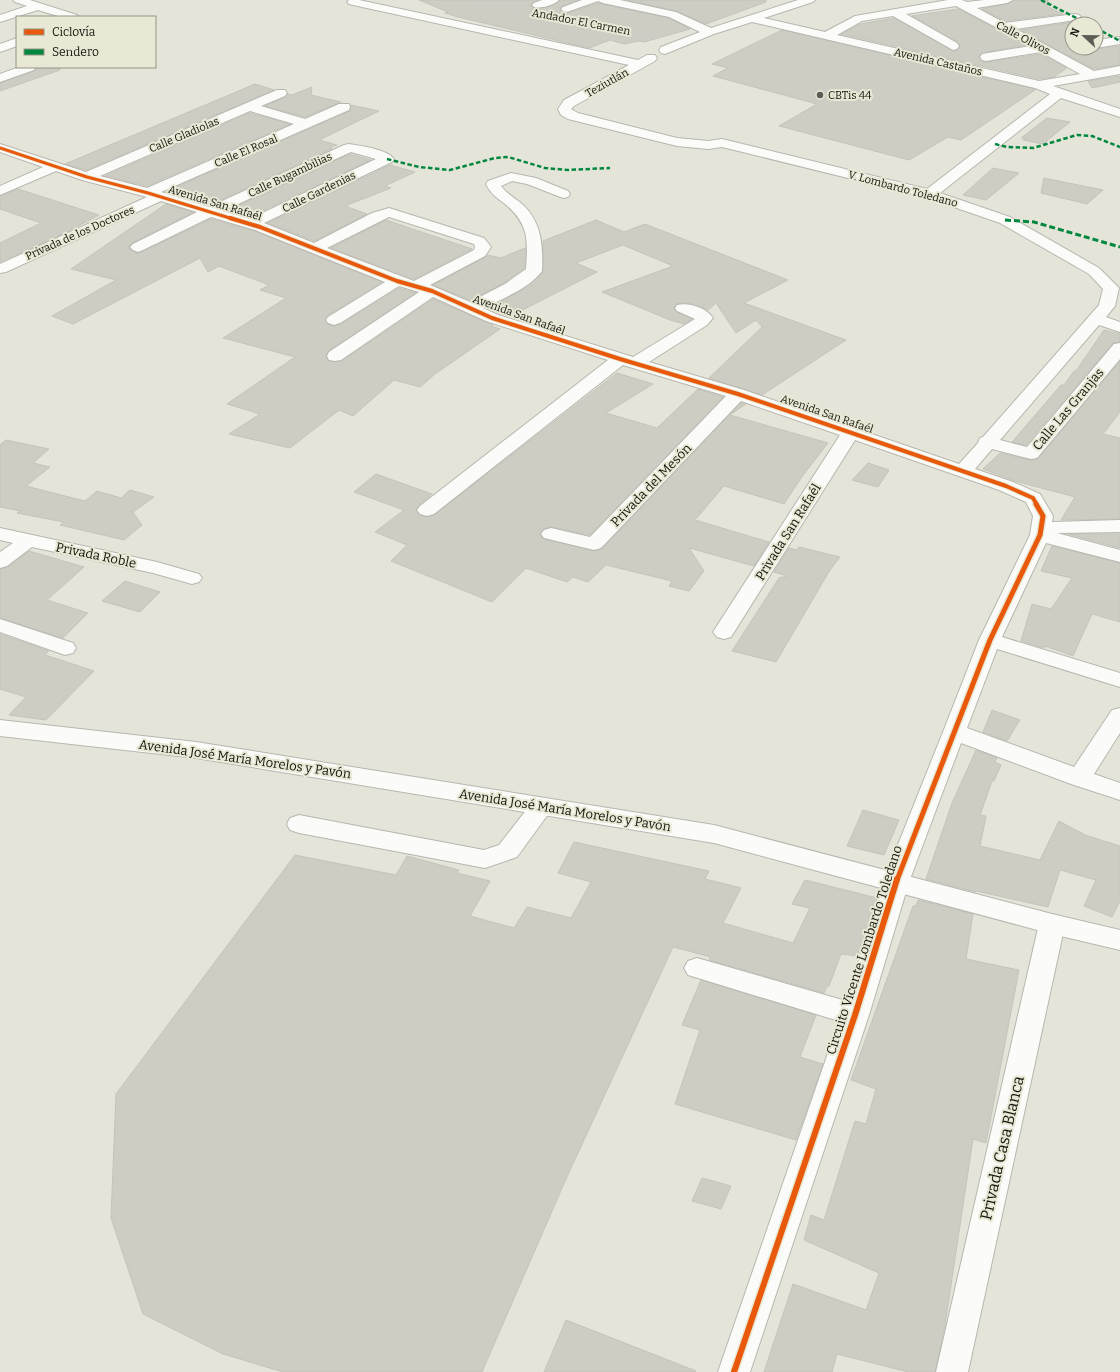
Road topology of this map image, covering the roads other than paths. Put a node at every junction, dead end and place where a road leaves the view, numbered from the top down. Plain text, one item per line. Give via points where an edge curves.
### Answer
1 (19, 0) edge
2 (553, 0) edge
3 (593, 0) edge
4 (603, 0) edge
5 (809, 0) edge
6 (1007, 0) edge
7 (353, 2) dead end
8 (767, 3) dead end
9 (959, 3) edge
10 (538, 5) dead end
11 (38, 6) junction
12 (567, 9) dead end
13 (780, 10) junction
14 (895, 12) junction
15 (70, 16) edge
16 (753, 18) junction
17 (0, 19) edge
18 (1064, 19) edge
19 (1004, 27) junction
20 (710, 32) junction
21 (826, 36) junction
22 (1119, 41) edge
23 (16, 42) edge
24 (1104, 43) edge
25 (953, 46) dead end
26 (0, 48) edge
27 (1064, 49) dead end
28 (665, 50) dead end
29 (1046, 50) junction
30 (986, 57) dead end
31 (27, 68) edge
32 (1120, 70) edge
33 (1092, 75) junction
34 (0, 78) edge
35 (1039, 85) junction
36 (281, 93) dead end
37 (1059, 93) junction
38 (344, 107) dead end
39 (249, 108) junction
40 (564, 110) joint
41 (1120, 113) edge
42 (307, 124) junction
43 (0, 148) edge
44 (387, 159) joint
45 (56, 166) junction
46 (87, 177) junction
47 (0, 191) edge
48 (563, 194) dead end
49 (930, 194) junction
50 (154, 195) junction
51 (209, 212) junction
52 (251, 224) junction
53 (138, 247) dead end
54 (314, 249) junction
55 (1, 269) dead end
56 (397, 281) junction
57 (415, 287) junction
58 (432, 292) junction
59 (470, 308) junction
60 (683, 308) dead end
61 (1095, 319) junction
62 (334, 320) dead end
63 (1120, 327) edge
64 (1120, 348) edge
65 (335, 356) dead end
66 (626, 361) junction
67 (738, 394) junction
68 (851, 432) junction
69 (986, 442) junction
70 (963, 471) junction
71 (427, 510) dead end
72 (1120, 526) edge
73 (1040, 531) junction
74 (0, 534) edge
75 (551, 534) dead end
76 (27, 541) junction
77 (1120, 556) edge
78 (0, 562) edge
79 (192, 578) dead end
80 (0, 625) edge
81 (724, 632) dead end
82 (990, 640) junction
83 (66, 648) dead end
84 (1120, 680) edge
85 (1120, 715) edge
86 (0, 728) edge
87 (954, 732) junction
88 (1079, 778) junction
89 (1120, 792) edge
90 (542, 806) junction
91 (299, 824) dead end
92 (896, 882) junction
93 (1052, 924) junction
94 (1120, 940) edge
95 (697, 968) dead end
96 (855, 1015) junction
97 (734, 1372) edge
98 (952, 1372) edge

1 - 11 street
2 - 10 street
3 - 12 street
4 - 20 street via 672,14
5 - 13 street
6 - 9 street
7 - 40 street, Teziutlán via 646,61 570,103
8 - 13 street
9 - 14 street
9 - 19 street, Calle Olivos
11 - 15 street
11 - 17 street
13 - 16 street
14 - 21 street via 859,18
14 - 25 street
16 - 20 street
16 - 21 street, Avenida Castaños
18 - 19 street
19 - 29 street, Calle Olivos
20 - 28 street
21 - 35 street, Avenida Castaños
22 - 24 street
23 - 26 street
27 - 29 street
29 - 30 street
29 - 33 street, Calle Olivos
31 - 34 street
32 - 33 street
33 - 35 street
35 - 37 street, Avenida Castaños
36 - 39 street, Calle Gladiolas
37 - 41 street, Avenida Castaños
37 - 49 street
38 - 42 street, Calle El Rosal
39 - 42 street
39 - 46 street, Calle Gladiolas
40 - 49 street, V. Lombardo Toledano via 573,116 677,142 708,145 722,143
42 - 50 street, Calle El Rosal
43 - 45 street, Avenida San Rafaél
44 - 51 street, Calle Bugambilias via 349,148
44 - 52 street, Calle Gardenias
45 - 46 street, Avenida San Rafaél
45 - 47 street
46 - 50 street, Avenida San Rafaél
48 - 59 street via 531,181 511,177 493,184 495,189 527,217 533,231 534,271 504,293
49 - 61 street, V. Lombardo Toledano via 1005,220 1094,271 1111,288 1107,306
50 - 51 street, Avenida San Rafaél
50 - 55 street, Privada de los Doctores
51 - 52 street, Avenida San Rafaél
51 - 53 street, Calle Bugambilias
52 - 54 street, Avenida San Rafaél
54 - 56 street, Avenida San Rafaél
54 - 57 street via 377,216 390,212 479,241 483,247 480,253
56 - 57 street, Avenida San Rafaél
56 - 62 street
57 - 58 street, Avenida San Rafaél
58 - 59 street, Avenida San Rafaél
58 - 65 street
59 - 66 street, Avenida San Rafaél via 492,318
60 - 66 street via 705,318
61 - 63 street
61 - 69 street, V. Lombardo Toledano
64 - 69 street, Calle Las Granjas via 1031,454
66 - 67 street, Avenida San Rafaél
66 - 71 street
67 - 68 street, Avenida San Rafaél
67 - 75 street, Privada del Mesón via 594,544
68 - 70 street, Avenida San Rafaél
68 - 81 street, Privada San Rafaél
69 - 70 street, V. Lombardo Toledano
70 - 73 street, Avenida San Rafaél via 1033,498 1043,516
72 - 73 street
73 - 77 street
73 - 82 street, Circuito Vicente Lombardo Toledano
74 - 76 street, Privada Roble
76 - 78 street
76 - 79 street, Privada Roble via 157,568
80 - 83 street
82 - 84 street
82 - 87 street, Circuito Vicente Lombardo Toledano
85 - 88 street
86 - 90 street, Avenida José María Morelos y Pavón via 196,750
87 - 88 street
87 - 92 street, Circuito Vicente Lombardo Toledano
88 - 89 street
90 - 91 street via 508,851 485,859
90 - 92 street, Avenida José María Morelos y Pavón via 714,834
92 - 93 street, Avenida José María Morelos y Pavón
92 - 96 street, Circuito Vicente Lombardo Toledano
93 - 94 street, Avenida José María Morelos y Pavón
93 - 98 street, Privada Casa Blanca
95 - 96 street
96 - 97 street, Circuito Vicente Lombardo Toledano

